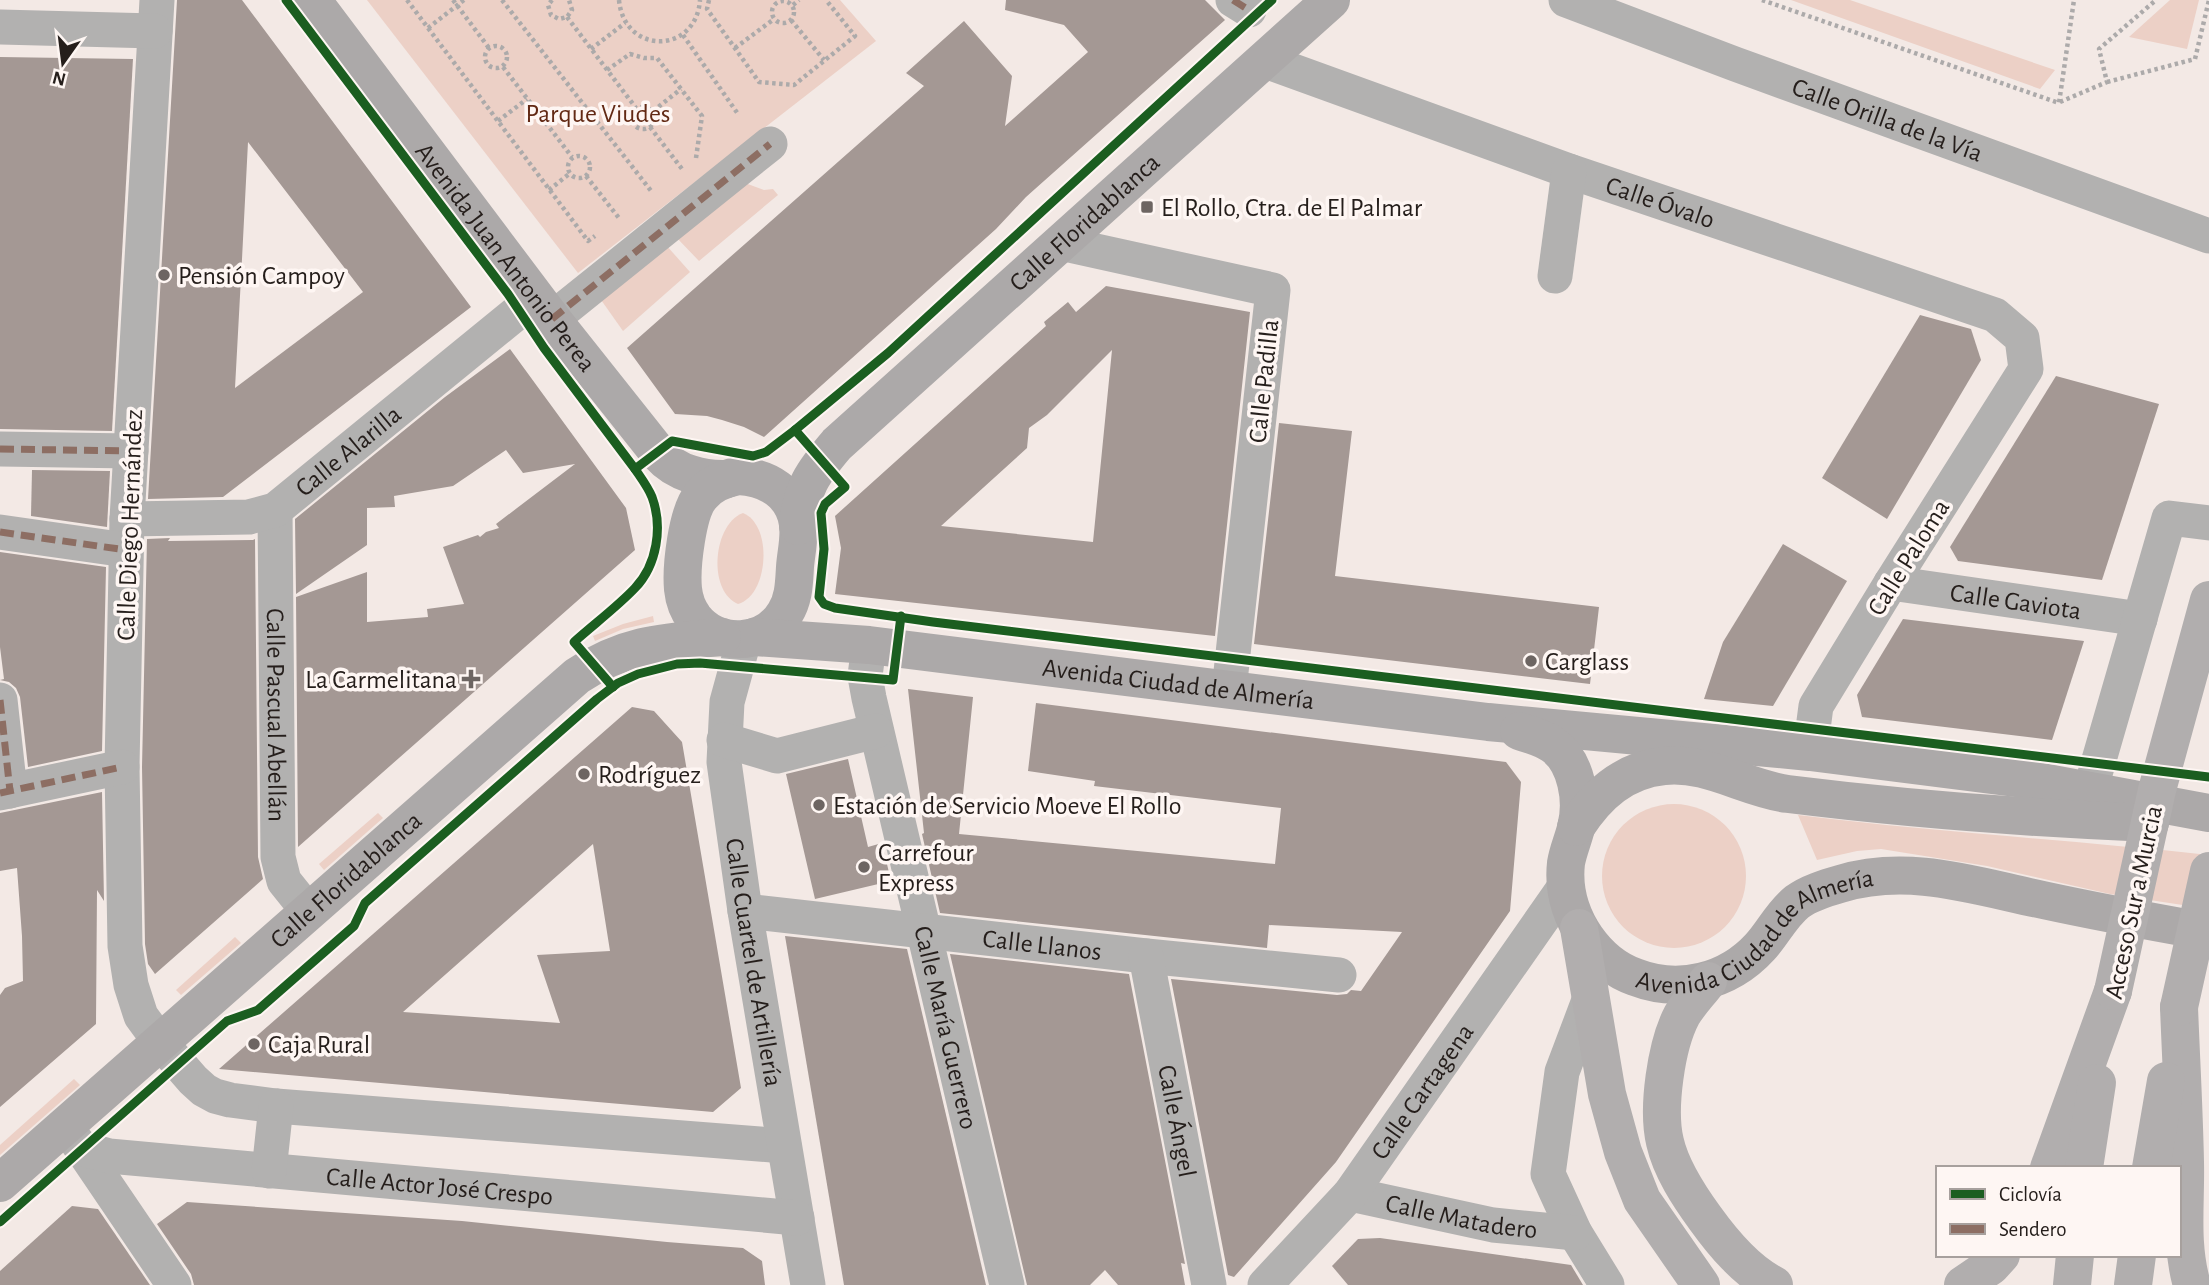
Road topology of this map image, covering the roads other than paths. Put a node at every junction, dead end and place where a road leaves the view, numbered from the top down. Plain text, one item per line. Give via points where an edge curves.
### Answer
1 (312, 0) edge
2 (1331, 0) edge
3 (1566, 0) edge
4 (156, 15) edge
5 (0, 27) edge
6 (1264, 60) junction
7 (770, 144) dead end
8 (1569, 171) junction
9 (2209, 236) edge
10 (1060, 243) junction
11 (1555, 276) dead end
12 (544, 308) junction
13 (2026, 369) joint
14 (836, 444) junction
15 (0, 449) edge
16 (131, 451) junction
17 (740, 478) junction
18 (275, 510) junction
19 (2209, 523) edge
20 (799, 526) junction
21 (0, 532) edge
22 (127, 535) junction
23 (1891, 583) junction
24 (2209, 600) edge
25 (791, 601) junction
26 (2140, 619) junction
27 (740, 638) junction
28 (869, 645) junction
29 (1229, 690) junction
30 (0, 700) edge
31 (1488, 722) junction
32 (876, 731) junction
33 (724, 740) junction
34 (1810, 752) junction
35 (122, 767) junction
36 (2090, 791) junction
37 (5, 792) edge
38 (2209, 813) edge
39 (2209, 825) edge
40 (1576, 828) junction
41 (2209, 871) edge
42 (1566, 885) junction
43 (309, 911) junction
44 (745, 911) junction
45 (1579, 928) junction
46 (922, 932) junction
47 (2209, 932) edge
48 (1146, 956) junction
49 (1339, 975) dead end
50 (1708, 981) junction
51 (2113, 991) junction
52 (1591, 995) junction
53 (2179, 1007) junction
54 (160, 1042) junction
55 (276, 1106) junction
56 (73, 1138) junction
57 (784, 1146) junction
58 (2050, 1166) edge
59 (2084, 1166) edge
60 (2151, 1166) edge
61 (269, 1171) junction
62 (0, 1182) edge
63 (1350, 1195) junction
64 (797, 1218) junction
65 (1575, 1233) junction
66 (1999, 1257) edge
67 (2075, 1257) edge
68 (2137, 1257) edge
69 (1602, 1282) edge
70 (174, 1285) edge
71 (808, 1285) edge
72 (1007, 1285) edge
73 (1209, 1285) edge
74 (1265, 1285) edge
75 (1701, 1285) edge
76 (1774, 1285) edge
77 (1964, 1285) edge
78 (2072, 1285) edge
79 (2133, 1285) edge
80 (2192, 1285) edge

1 - 12 main road, Avenida Juan Antonio Perea
2 - 6 main road, Calle Floridablanca
3 - 9 street, Calle Orilla de la Vía
4 - 5 street
4 - 16 street, Calle Diego Hernández
6 - 8 street, Calle Óvalo
6 - 10 main road, Calle Floridablanca
7 - 12 street, Calle Alarilla
8 - 11 street
8 - 13 street, Calle Óvalo via 1995,314 2022,338
10 - 14 main road, Calle Floridablanca
10 - 29 street, Calle Padilla via 1273,290
12 - 17 main road, Avenida Juan Antonio Perea via 667,462 695,475
12 - 18 street, Calle Alarilla
13 - 23 street, Calle Paloma
14 - 17 main road, Calle Floridablanca via 787,471
14 - 20 main road, Calle Floridablanca via 805,490
15 - 16 street
16 - 22 street, Calle Diego Hernández
17 - 20 main road via 769,482 786,496
17 - 27 main road via 708,489 694,506 682,582 685,601 703,628
18 - 22 street, Calle Alarilla
18 - 43 street, Calle Pascual Abellán via 278,857 284,881
19 - 26 street via 2169,518
20 - 25 main road
21 - 22 street, Calle Alarilla
22 - 35 street, Calle Diego Hernández
23 - 26 street, Calle Gaviota
23 - 34 street, Calle Paloma via 1816,706
24 - 51 highway, Acceso Sur a Murcia, bridge via 2157,790
25 - 27 main road via 773,627
25 - 28 main road, Avenida Ciudad de Almería via 797,614 818,629
26 - 36 street
27 - 28 main road, Avenida Ciudad de Almería
27 - 33 street, Calle Cuartel de Artillería
27 - 43 main road, Calle Floridablanca via 651,644 586,670
28 - 29 main road, Avenida Ciudad de Almería
28 - 32 street, Calle María Guerrero via 865,676
29 - 31 main road, Avenida Ciudad de Almería
30 - 37 street
31 - 34 main road, Avenida Ciudad de Almería
31 - 40 main road, Avenida Ciudad de Almería via 1556,747 1578,790
32 - 33 street via 777,756
32 - 46 street, Calle María Guerrero
33 - 44 street, Calle Cuartel de Artillería
34 - 36 main road, Avenida Ciudad de Almería
35 - 37 street
35 - 54 street, Calle Diego Hernández via 125,946 141,1016
36 - 38 main road, Avenida Ciudad de Almería
39 - 40 main road via 2053,818 1787,794 1701,769 1665,765 1622,778 1596,800
40 - 42 main road, Avenida Ciudad de Almería via 1569,846
41 - 53 highway, bridge
42 - 45 main road, Avenida Ciudad de Almería
42 - 63 street, Calle Cartagena
43 - 54 main road, Calle Floridablanca
44 - 46 street, Calle Llanos
44 - 57 street, Calle Cuartel de Artillería
45 - 50 main road, Avenida Ciudad de Almería via 1594,949 1634,977 1658,984
45 - 52 highway
46 - 48 street, Calle Llanos
46 - 72 street, Calle María Guerrero
47 - 50 main road, Avenida Ciudad de Almería via 1923,875 1879,874 1798,901 1746,960
48 - 49 street, Calle Llanos
48 - 73 street, Calle Ángel
50 - 76 highway via 1682,1016 1669,1053 1662,1110 1665,1143 1678,1174 1713,1229 1738,1258
51 - 58 highway
51 - 59 highway, Acceso Sur a Murcia
52 - 65 street via 1562,1072 1548,1174
52 - 75 highway via 1607,1094 1623,1152 1642,1200
53 - 60 highway
53 - 80 highway via 2183,1211
54 - 55 street via 204,1090 230,1100
54 - 56 main road, Calle Floridablanca
55 - 57 street
55 - 61 street
56 - 61 street, Calle Actor José Crespo via 109,1156
56 - 62 main road, Calle Floridablanca
56 - 70 street
57 - 64 street, Calle Cuartel de Artillería
61 - 64 street, Calle Actor José Crespo
63 - 65 street, Calle Matadero via 1493,1225
63 - 74 street, Calle Cartagena
64 - 71 street, Calle Cuartel de Artillería
65 - 69 street
66 - 77 highway
67 - 78 highway
68 - 79 highway

